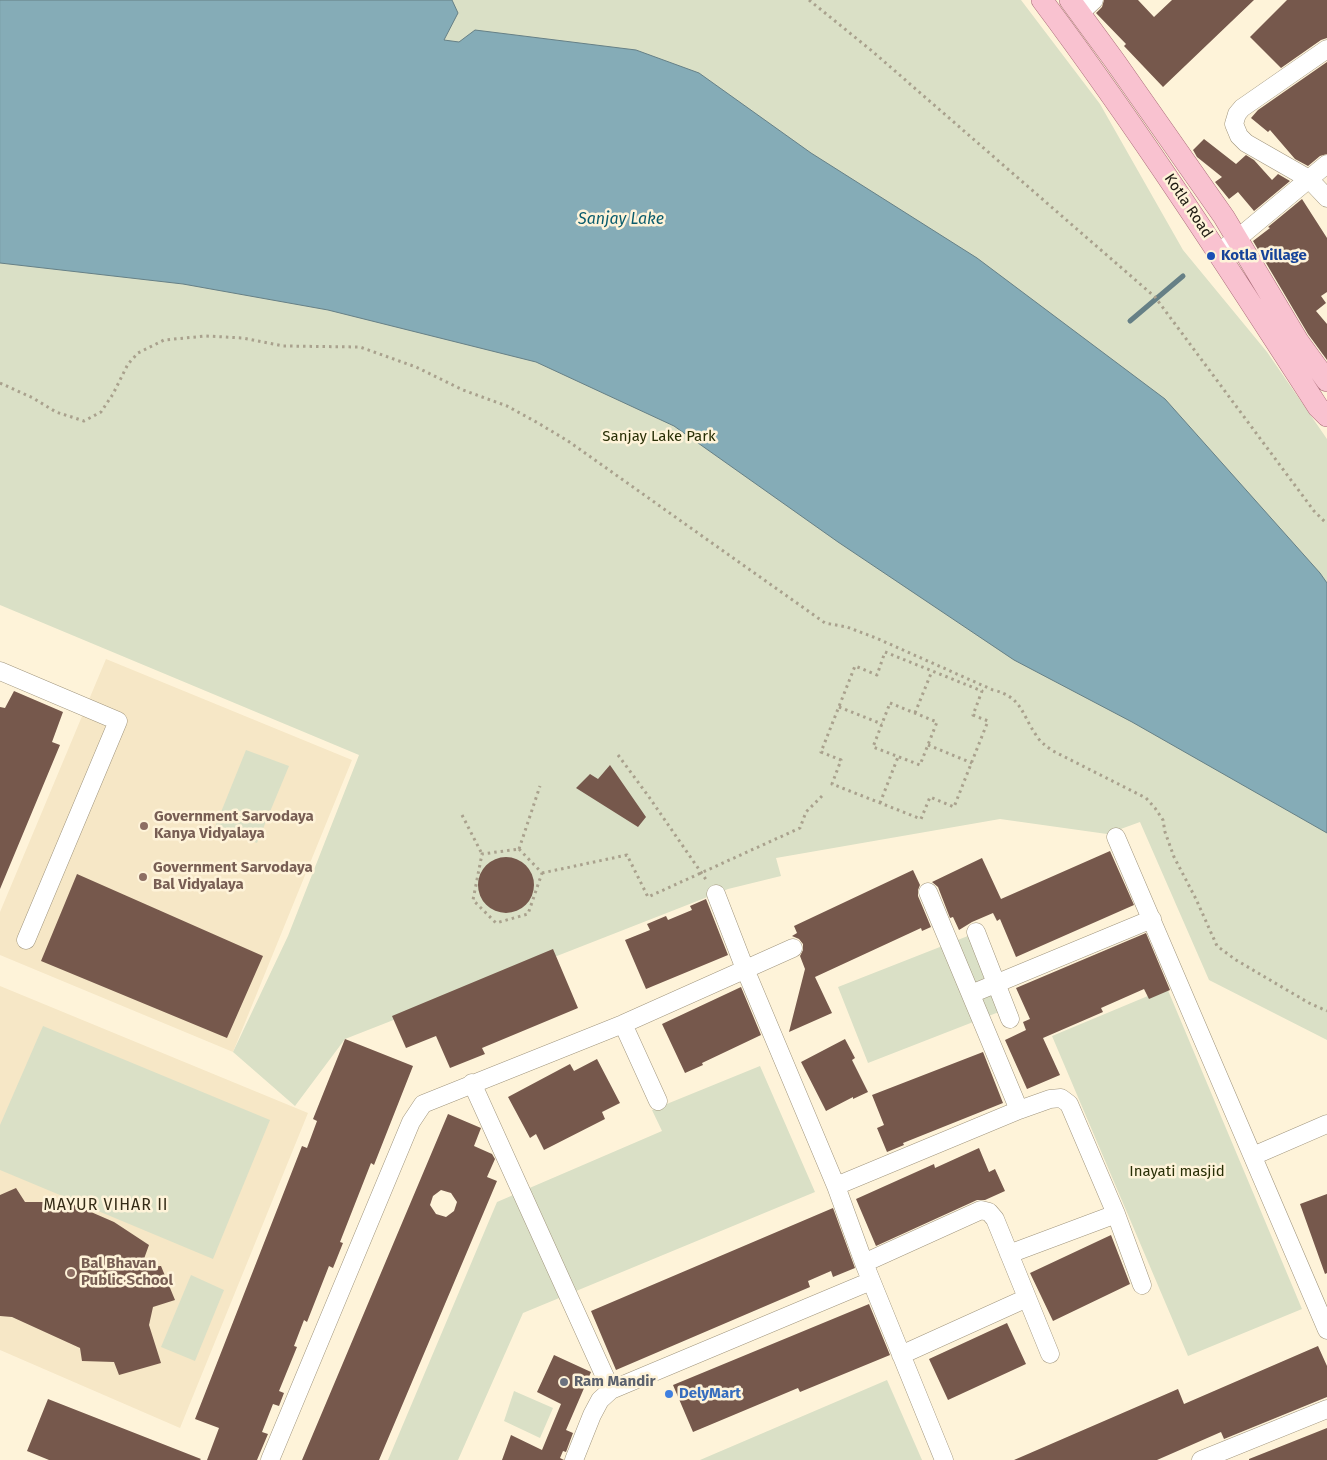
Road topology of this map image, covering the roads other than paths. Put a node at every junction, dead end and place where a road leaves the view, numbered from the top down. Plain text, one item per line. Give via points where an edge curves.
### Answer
1 (1042, 0) edge
2 (1081, 4) edge
3 (1327, 49) edge
4 (1327, 164) edge
5 (1309, 179) junction
6 (1327, 198) edge
7 (1237, 239) junction
8 (1218, 252) junction
9 (1327, 381) edge
10 (1327, 416) edge
11 (0, 671) edge
12 (1116, 837) dead end
13 (928, 892) dead end
14 (716, 894) dead end
15 (1152, 919) junction
16 (976, 932) dead end
17 (26, 940) dead end
18 (793, 948) dead end
19 (745, 969) junction
20 (997, 982) junction
21 (971, 994) junction
22 (1010, 1019) dead end
23 (623, 1024) junction
24 (472, 1083) junction
25 (658, 1101) dead end
26 (1019, 1110) junction
27 (1327, 1124) edge
28 (1253, 1156) junction
29 (836, 1186) junction
30 (1116, 1214) junction
31 (1009, 1254) junction
32 (864, 1263) junction
33 (871, 1281) junction
34 (1142, 1285) dead end
35 (1027, 1298) junction
36 (1327, 1330) edge
37 (1050, 1354) dead end
38 (901, 1355) junction
39 (612, 1390) junction
40 (1327, 1409) edge
41 (270, 1460) edge
42 (574, 1460) edge
43 (944, 1460) edge
44 (1201, 1460) edge

1 - 8 main road, Kotla Road via 1094,70
2 - 7 main road, Kotla Road
3 - 5 street via 1242,108 1234,124 1246,143
4 - 5 street
5 - 6 street
5 - 7 street
7 - 8 street
7 - 9 main road, Kotla Road via 1298,341
8 - 10 main road, Kotla Road via 1318,407
11 - 17 street via 118,721
12 - 15 street
13 - 21 street
14 - 19 street
15 - 20 street
15 - 28 street
16 - 20 street
18 - 19 street
19 - 23 street
19 - 29 street
20 - 21 street
20 - 22 street
21 - 26 street
23 - 24 street
23 - 25 street
24 - 39 street
24 - 41 street via 423,1104 410,1122
26 - 29 street
26 - 30 street via 1050,1099 1061,1098 1069,1104
27 - 28 street
28 - 36 street
29 - 32 street
30 - 31 street
30 - 34 street
31 - 32 street via 995,1220 989,1212 981,1210
31 - 35 street
32 - 33 street
33 - 38 street
33 - 39 street
35 - 37 street
35 - 38 street
38 - 43 street
39 - 42 street via 600,1400
40 - 44 street

